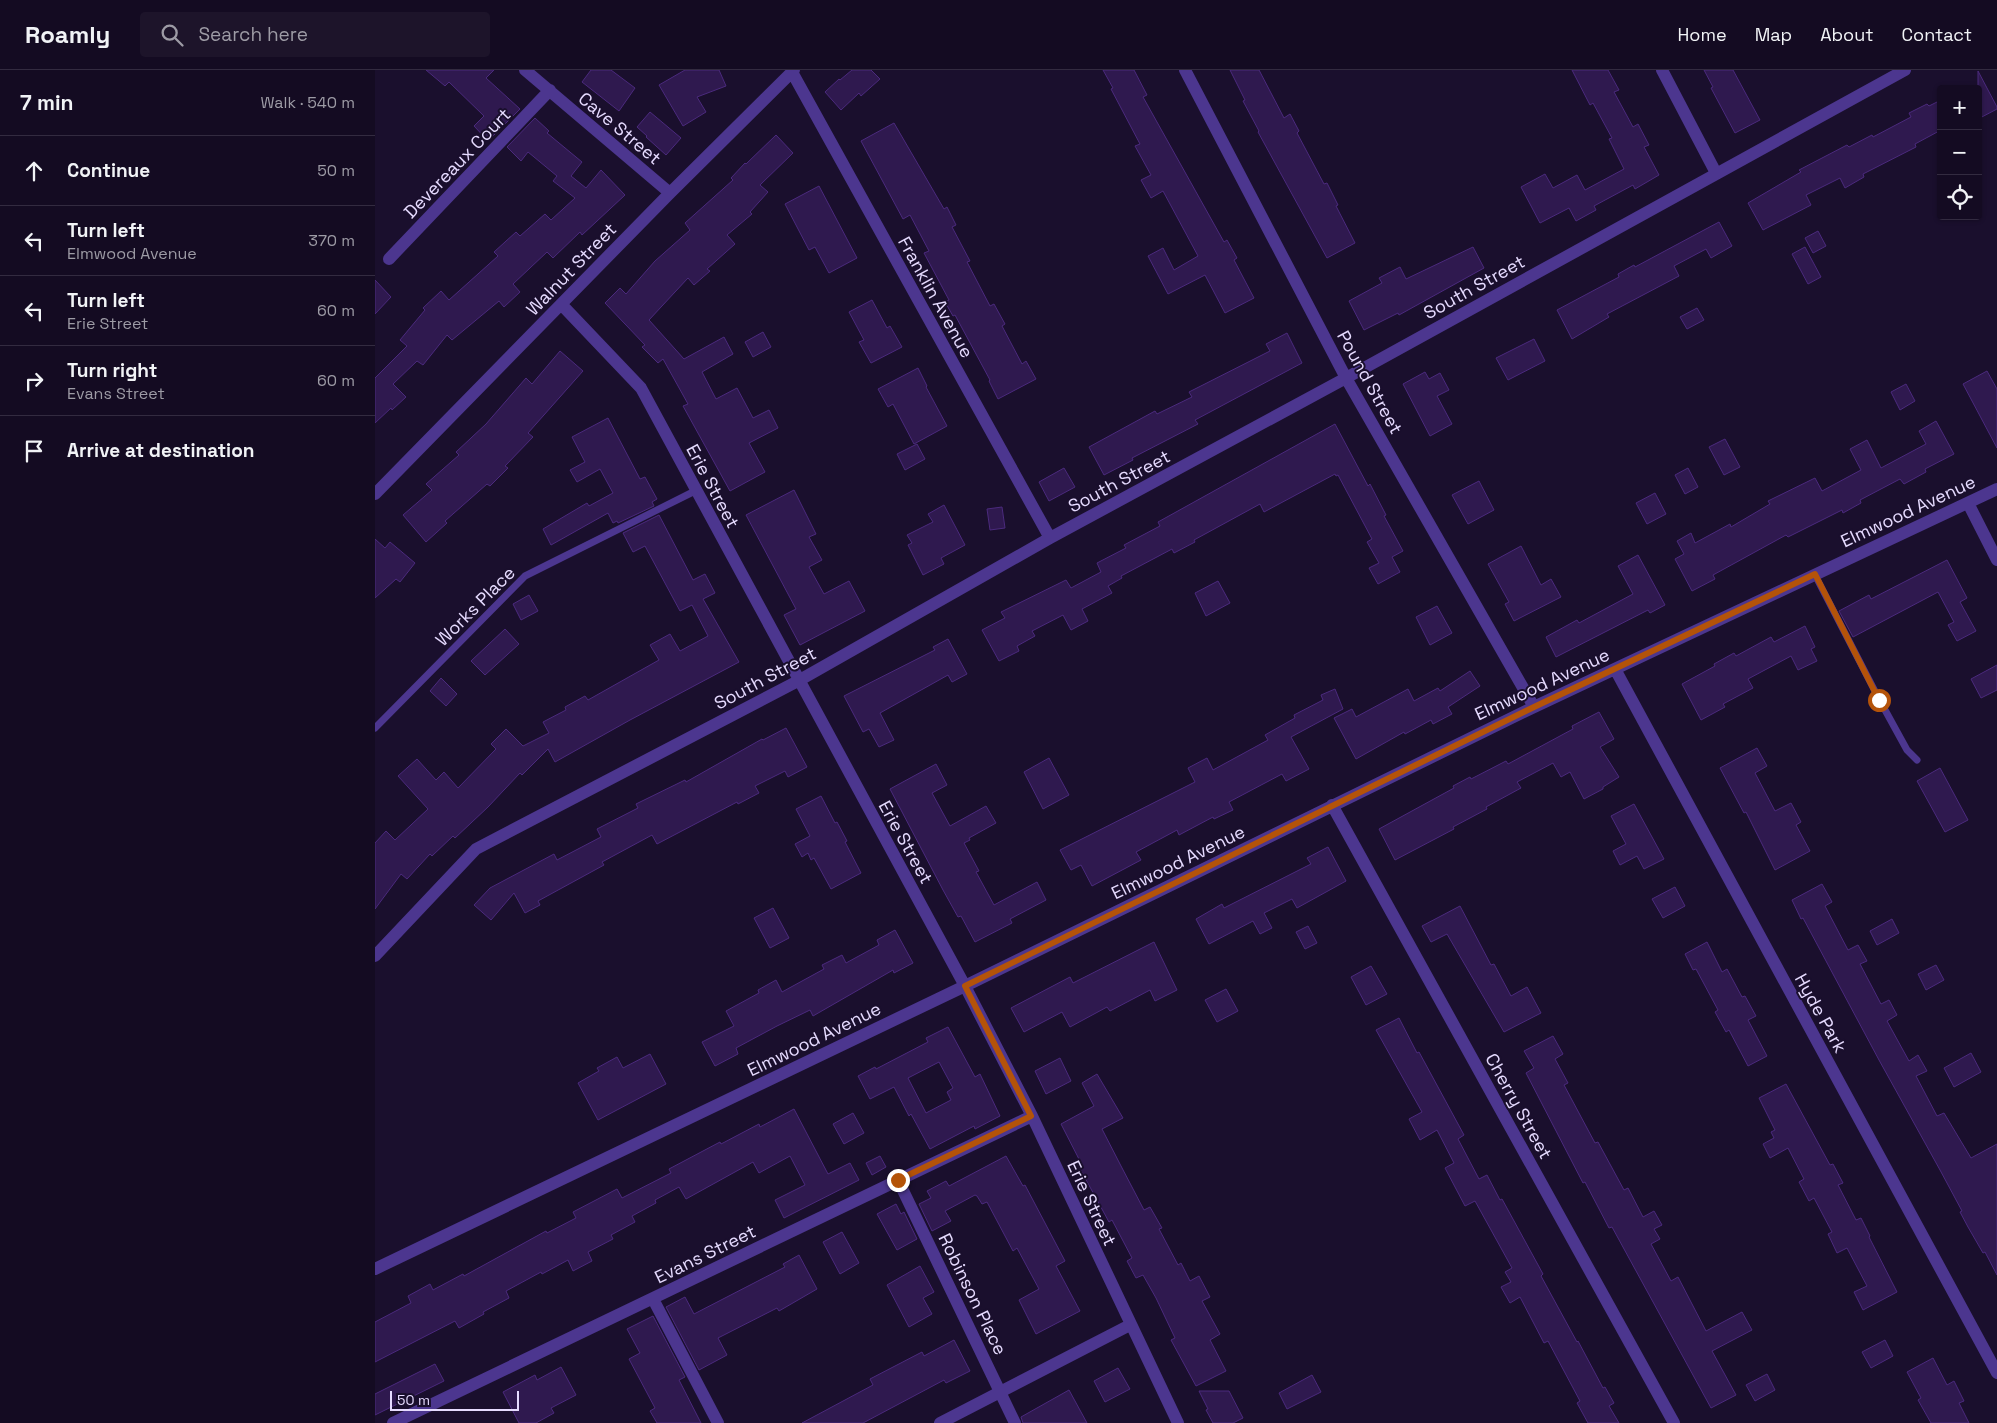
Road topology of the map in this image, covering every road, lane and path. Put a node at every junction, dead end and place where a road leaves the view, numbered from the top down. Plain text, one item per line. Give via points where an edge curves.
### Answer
1 (525, 70) edge
2 (1185, 70) edge
3 (1662, 70) edge
4 (1905, 70) edge
5 (793, 71) edge
6 (550, 90) junction
7 (1717, 173) junction
8 (670, 193) junction
9 (389, 259) dead end
10 (561, 304) junction
11 (1346, 378) junction
12 (1997, 489) edge
13 (695, 491) junction
14 (375, 494) edge
15 (1968, 503) junction
16 (1050, 538) junction
17 (1997, 560) edge
18 (1815, 574) junction
19 (1615, 669) junction
20 (798, 681) junction
21 (1534, 707) junction
22 (375, 728) edge
23 (1917, 760) dead end
24 (1332, 805) junction
25 (375, 956) edge
26 (965, 986) junction
27 (1031, 1116) junction
28 (898, 1180) junction
29 (375, 1269) edge
30 (653, 1299) junction
31 (1131, 1325) junction
32 (1997, 1373) edge
33 (1001, 1391) junction
34 (393, 1423) edge
35 (718, 1423) edge
36 (940, 1423) edge
37 (1015, 1423) edge
38 (1178, 1423) edge
39 (1674, 1423) edge

1 - 6 street, Cave Street
2 - 11 street, Pound Street
3 - 7 street
4 - 7 street, South Street
5 - 8 street, Walnut Street
5 - 16 street, Franklin Avenue
6 - 8 street, Cave Street
6 - 9 street, Devereaux Court
7 - 11 street, South Street
8 - 10 street, Walnut Street
10 - 13 street, Erie Street via 641,388
10 - 14 street, Walnut Street
11 - 16 street, South Street
11 - 21 street, Pound Street
12 - 15 street, Elmwood Avenue
13 - 20 street, Erie Street
13 - 22 lane, Works Place via 525,576
15 - 17 street
15 - 18 street, Elmwood Avenue
16 - 20 street, South Street
18 - 19 street, Elmwood Avenue
18 - 23 lane via 1879,700 1907,750
19 - 21 street, Elmwood Avenue
19 - 32 street, Hyde Park
20 - 25 street, South Street via 476,849
20 - 26 street, Erie Street
21 - 24 street, Elmwood Avenue
24 - 26 street, Elmwood Avenue
24 - 39 street, Cherry Street
26 - 27 street, Erie Street
26 - 29 street, Elmwood Avenue
27 - 28 street, Evans Street
27 - 31 street, Erie Street
28 - 30 street, Evans Street
28 - 33 street, Robinson Place
30 - 34 street, Evans Street
30 - 35 street
31 - 33 street
31 - 38 street, Erie Street
33 - 36 street
33 - 37 street, Robinson Place

